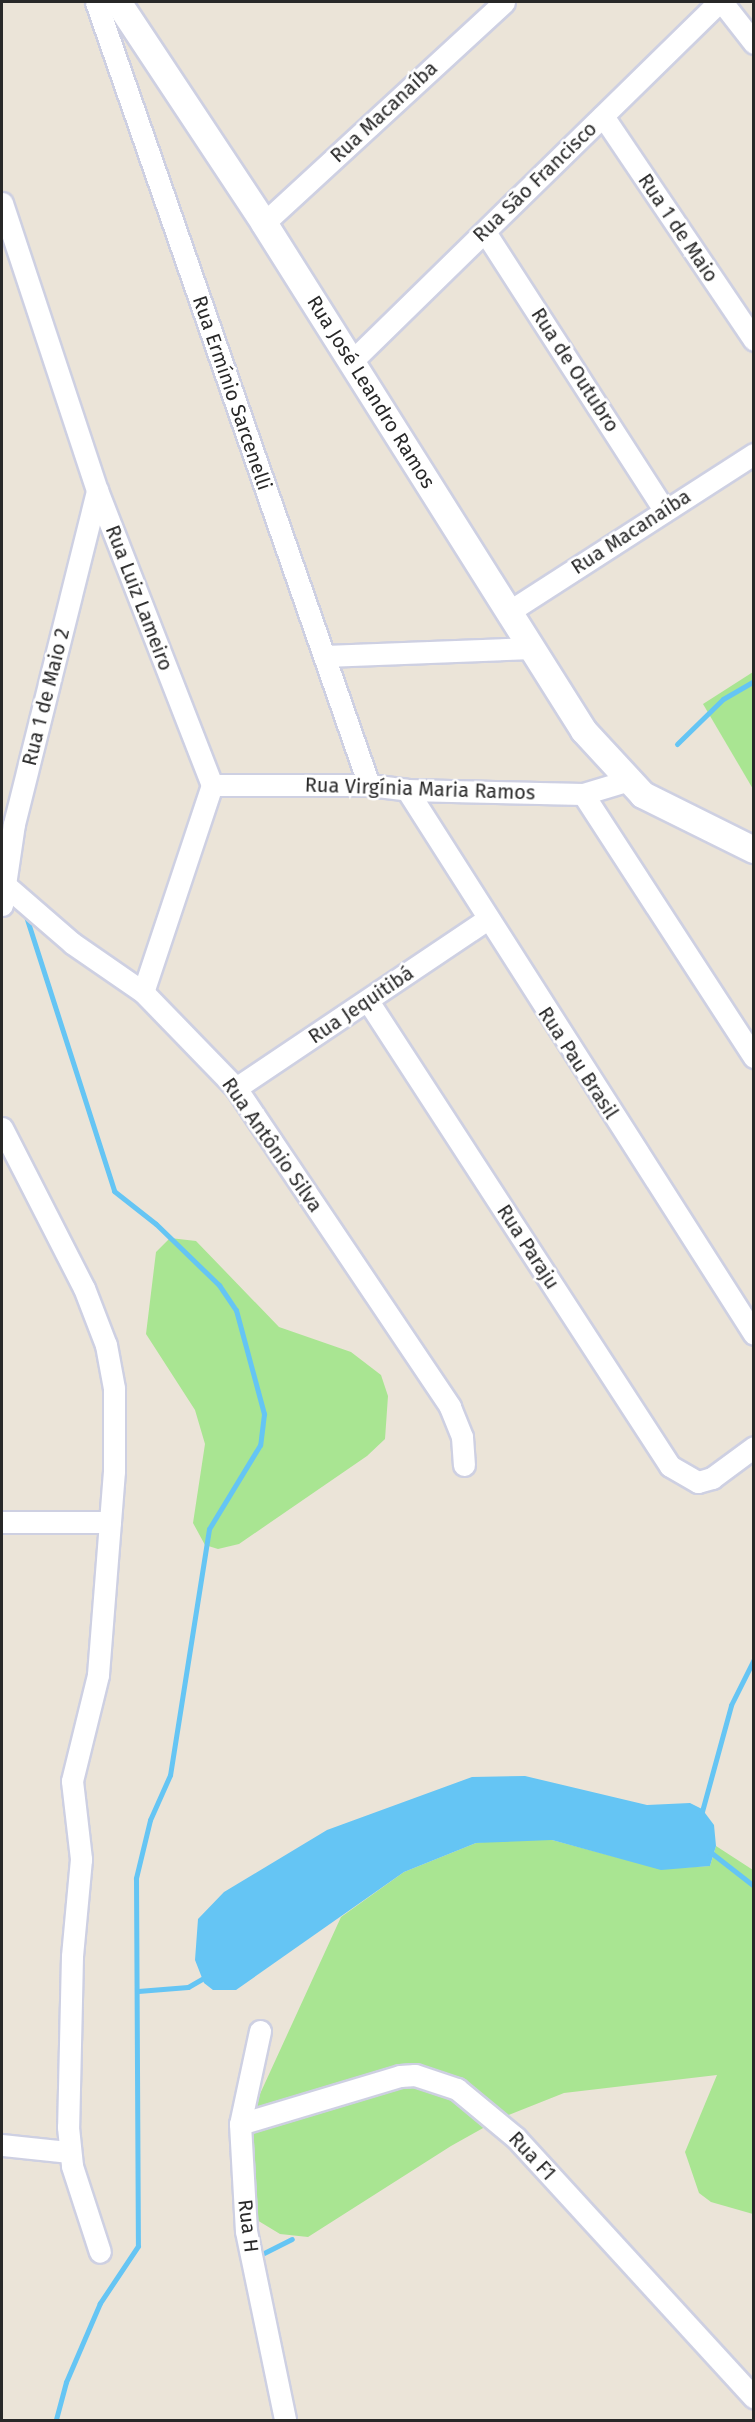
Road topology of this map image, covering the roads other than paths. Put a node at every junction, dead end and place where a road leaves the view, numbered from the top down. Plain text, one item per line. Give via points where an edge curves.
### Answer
1 (96, 2) edge
2 (118, 2) edge
3 (504, 2) edge
4 (721, 2) edge
5 (753, 43) edge
6 (603, 116) junction
7 (2, 203) edge
8 (264, 223) junction
9 (485, 231) junction
10 (753, 340) edge
11 (351, 362) junction
12 (753, 454) edge
13 (97, 490) junction
14 (664, 510) junction
15 (510, 611) junction
16 (532, 648) junction
17 (325, 656) junction
18 (626, 781) junction
19 (369, 784) junction
20 (212, 785) junction
21 (407, 790) junction
22 (583, 794) junction
23 (753, 850) edge
24 (3, 894) edge
25 (486, 920) junction
26 (143, 992) junction
27 (368, 1001) junction
28 (753, 1057) edge
29 (236, 1088) junction
30 (2, 1128) edge
31 (753, 1334) edge
32 (753, 1447) edge
33 (464, 1465) dead end
34 (2, 1522) edge
35 (110, 1522) junction
36 (260, 2031) dead end
37 (240, 2124) junction
38 (2, 2145) edge
39 (69, 2152) junction
40 (100, 2252) dead end
41 (753, 2398) edge
42 (285, 2421) edge

1 - 17 street, Rua Ermínio Sarcenelli
2 - 8 street, Rua José Leandro Ramos
3 - 8 street, Rua Macanaíba
4 - 5 street
4 - 6 street, Rua São Francisco
6 - 9 street, Rua São Francisco
6 - 10 street, Rua 1 de Maio
7 - 13 street, Rua Luiz Lameiro
8 - 11 street, Rua José Leandro Ramos
9 - 11 street, Rua São Francisco
9 - 14 street, Rua de Outubro
11 - 15 street, Rua José Leandro Ramos
12 - 14 street, Rua Macanaíba
13 - 20 street, Rua Luiz Lameiro
13 - 24 street, Rua 1 de Maio 2 via 14,824
14 - 15 street, Rua Macanaíba
15 - 16 street, Rua José Leandro Ramos
16 - 17 street
16 - 18 street, Rua José Leandro Ramos via 584,731
17 - 19 street, Rua Ermínio Sarcenelli
18 - 22 street, Rua Virgínia Maria Ramos
18 - 23 street, Rua José Leandro Ramos via 659,805
19 - 20 street, Rua Virgínia Maria Ramos
19 - 21 street, Rua Virgínia Maria Ramos
20 - 26 street
21 - 22 street, Rua Virgínia Maria Ramos
21 - 25 street, Rua Pau Brasil
22 - 28 street
24 - 26 street, Rua Antônio Silva
25 - 27 street, Rua Jequitibá
25 - 31 street, Rua Pau Brasil
26 - 29 street, Rua Antônio Silva
27 - 29 street, Rua Jequitibá
27 - 32 street, Rua Paraju via 670,1466 698,1482 712,1478
29 - 33 street, Rua Antônio Silva via 450,1407 462,1437
30 - 35 street via 84,1288 106,1345 116,1432
34 - 35 street
35 - 39 street via 95,1696 72,1781 81,1859 72,1956
36 - 37 street, Rua H
37 - 41 street, Rua F1 via 400,2076 415,2075 456,2089 516,2138
37 - 42 street, Rua H via 246,2231
38 - 39 street
39 - 40 street

